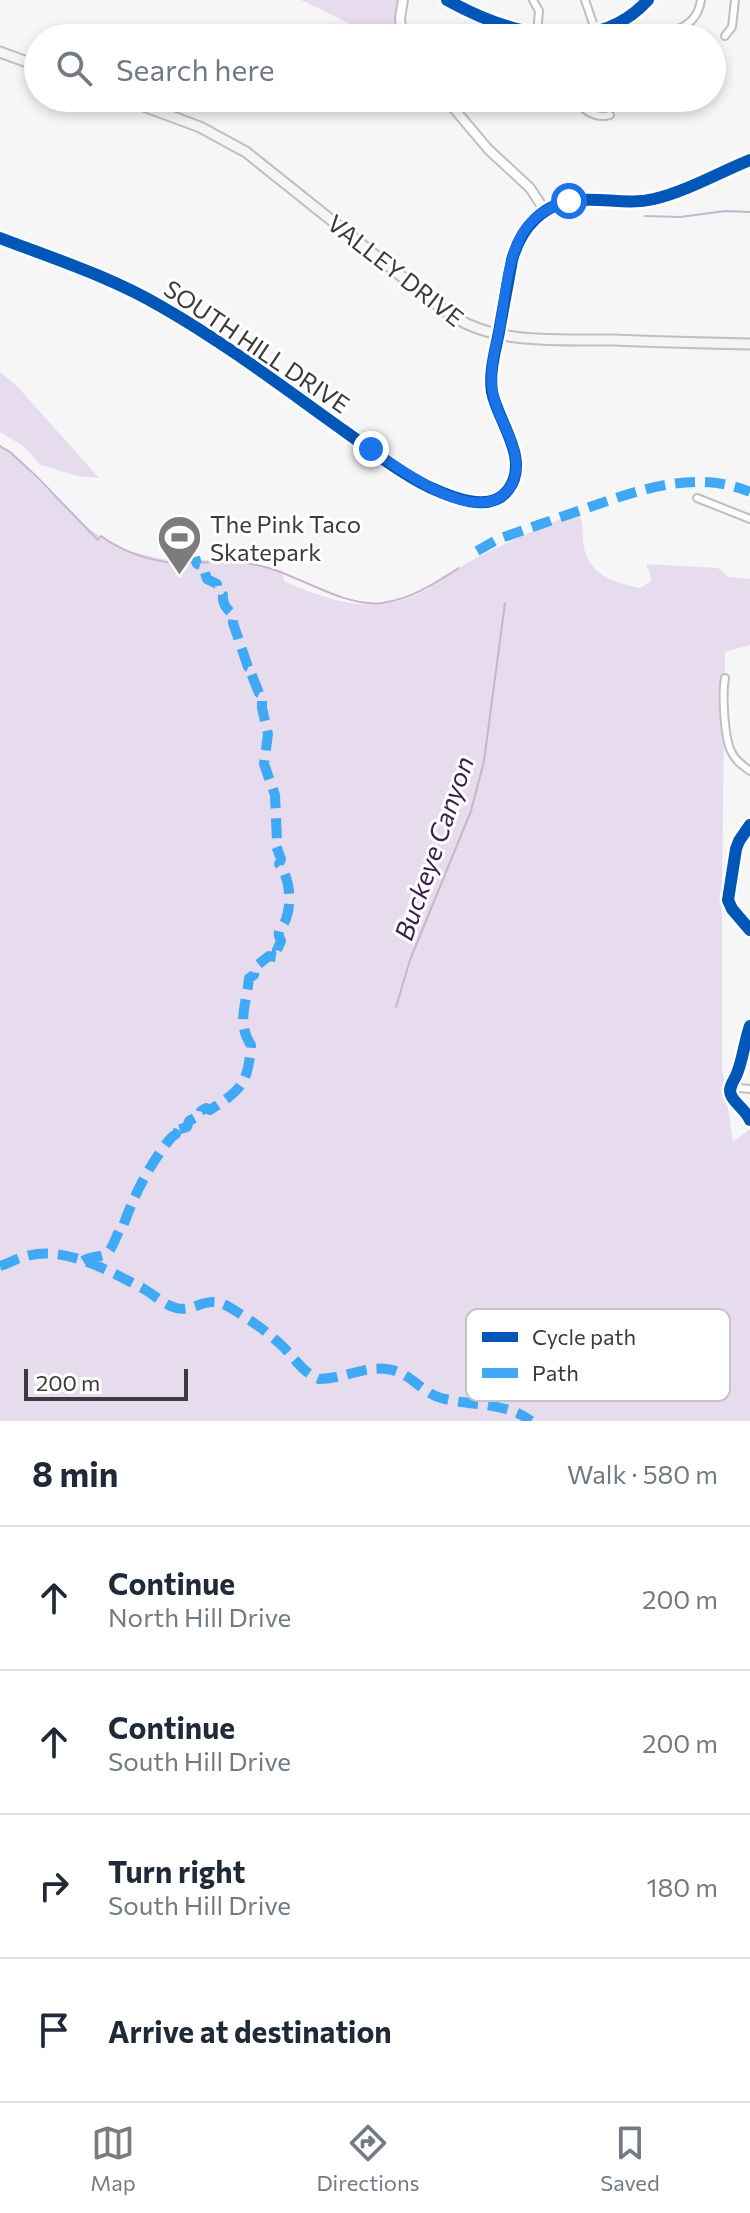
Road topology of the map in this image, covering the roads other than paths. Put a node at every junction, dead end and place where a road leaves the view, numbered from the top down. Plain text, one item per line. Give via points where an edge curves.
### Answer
1 (403, 0) edge
2 (447, 0) edge
3 (533, 0) edge
4 (585, 0) edge
5 (648, 0) edge
6 (701, 0) edge
7 (735, 0) edge
8 (401, 24) edge
9 (505, 24) edge
10 (538, 24) edge
11 (593, 24) edge
12 (618, 24) edge
13 (688, 24) edge
14 (726, 35) edge
15 (0, 52) edge
16 (24, 61) edge
17 (159, 112) edge
18 (457, 112) edge
19 (590, 112) edge
20 (610, 115) dead end
21 (750, 160) edge
22 (545, 211) junction
23 (0, 238) edge
24 (498, 334) junction
25 (750, 344) edge
26 (697, 498) dead end
27 (750, 519) edge
28 (725, 678) dead end
29 (750, 771) edge
30 (750, 825) edge
31 (750, 930) edge
32 (750, 1026) edge
33 (730, 1087) junction
34 (750, 1089) edge
35 (750, 1120) edge

1 - 8 street
2 - 9 street
3 - 10 street
4 - 11 street
5 - 12 street
6 - 13 street
7 - 14 street
15 - 16 main road
17 - 24 main road, VALLEY DRIVE via 236,146 450,315
18 - 22 street via 530,188
19 - 20 street
21 - 22 street via 655,199 580,200
22 - 24 street, SOUTH HILL DRIVE via 530,223 516,247
23 - 24 street, SOUTH HILL DRIVE via 147,298 407,475 472,502 500,497 516,470 492,387
24 - 25 main road, VALLEY DRIVE
26 - 27 street
28 - 29 street via 730,750
30 - 31 street via 736,849 728,900
32 - 33 street
33 - 34 street
33 - 35 street

